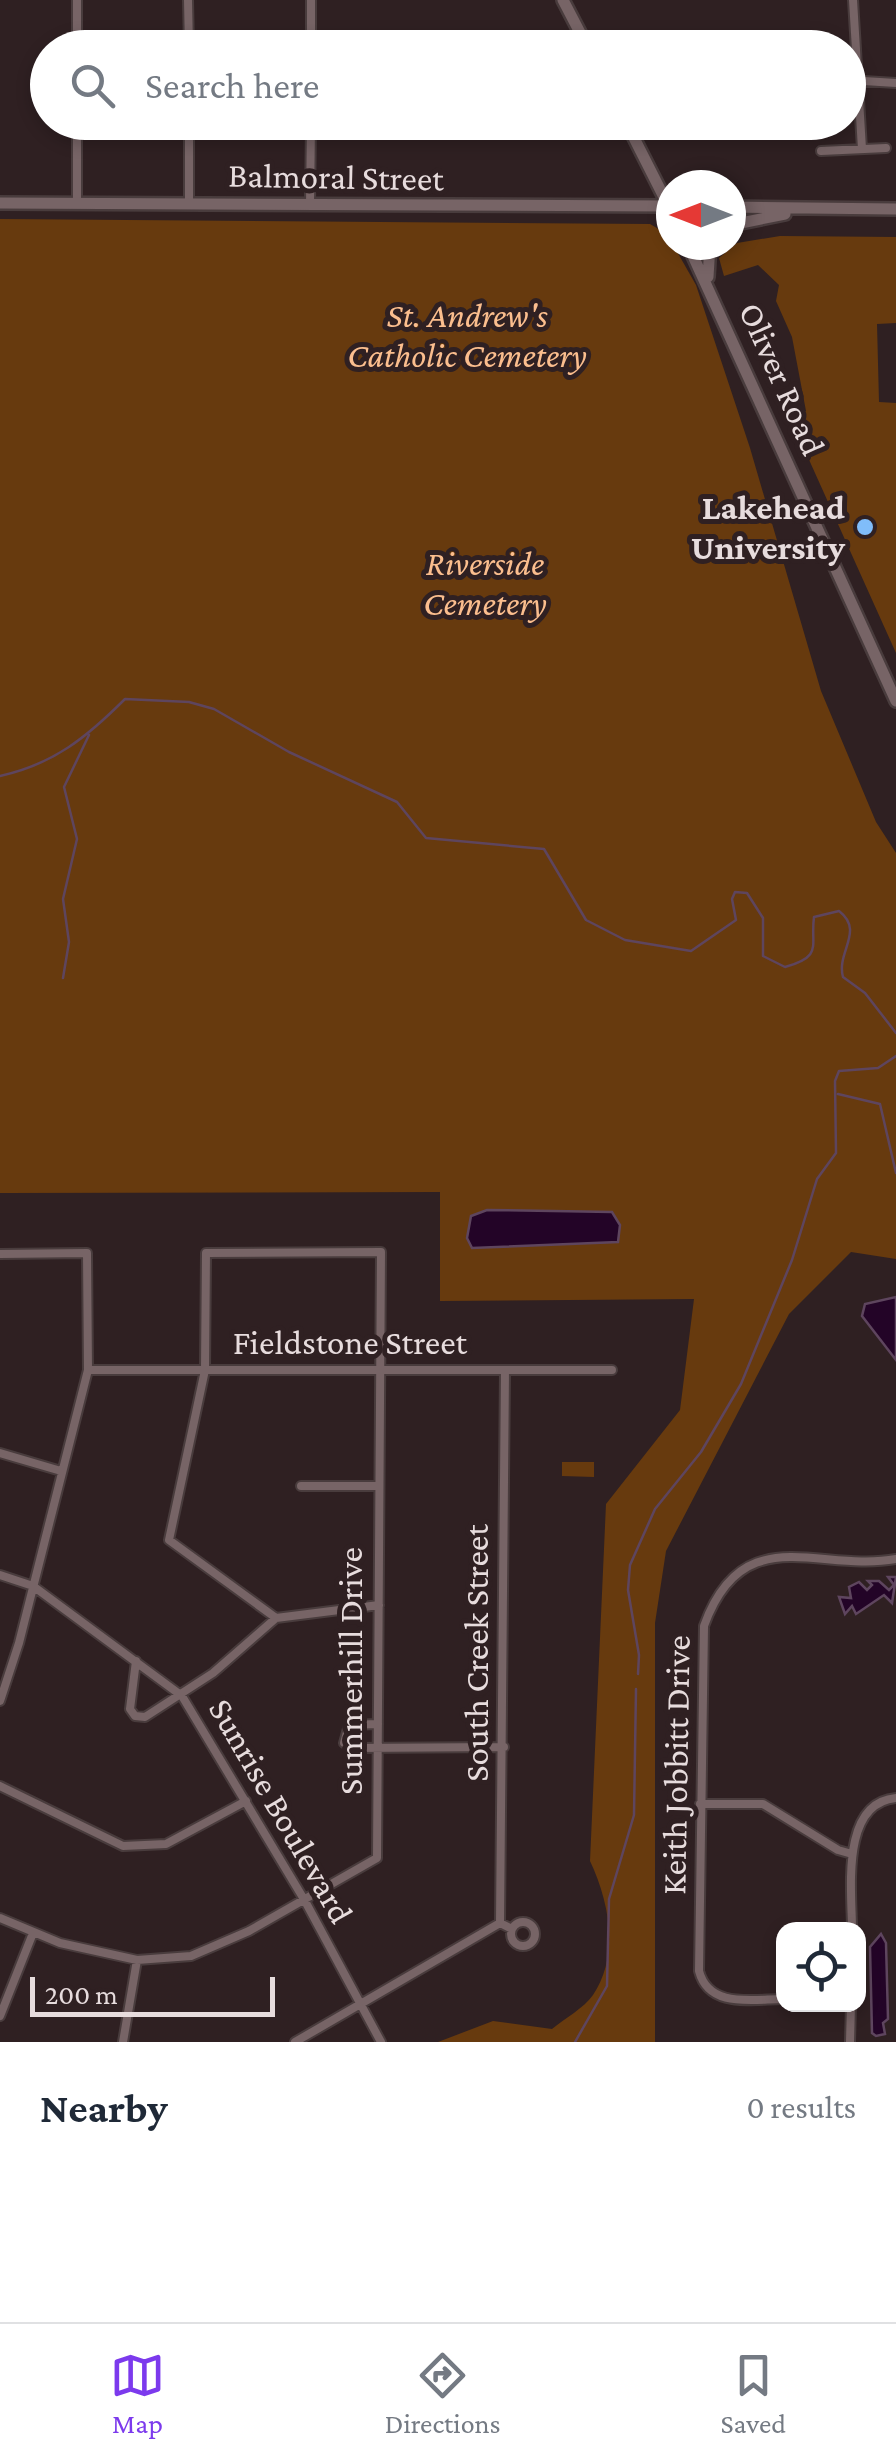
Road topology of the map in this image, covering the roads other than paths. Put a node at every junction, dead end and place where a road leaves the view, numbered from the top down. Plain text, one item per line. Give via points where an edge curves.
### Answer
1 (76, 0) edge
2 (188, 0) edge
3 (311, 0) edge
4 (563, 0) edge
5 (852, 0) edge
6 (77, 30) edge
7 (188, 30) edge
8 (311, 30) edge
9 (579, 30) edge
10 (852, 30) edge
11 (866, 81) edge
12 (896, 83) edge
13 (77, 140) edge
14 (188, 140) edge
15 (310, 140) edge
16 (635, 140) edge
17 (861, 140) edge
18 (886, 148) dead end
19 (862, 149) junction
20 (821, 150) dead end
21 (656, 181) edge
22 (189, 202) junction
23 (0, 203) edge
24 (77, 203) junction
25 (310, 206) junction
26 (746, 207) edge
27 (656, 208) edge
28 (807, 209) junction
29 (896, 209) edge
30 (746, 223) edge
31 (696, 260) edge
32 (709, 260) edge
33 (708, 281) junction
34 (896, 702) edge
35 (0, 1254) edge
36 (379, 1368) junction
37 (88, 1370) junction
38 (206, 1370) junction
39 (505, 1370) junction
40 (612, 1370) dead end
41 (0, 1453) edge
42 (61, 1471) junction
43 (301, 1486) dead end
44 (379, 1486) junction
45 (896, 1558) edge
46 (0, 1575) edge
47 (33, 1586) junction
48 (379, 1605) junction
49 (276, 1618) junction
50 (136, 1661) junction
51 (182, 1696) junction
52 (0, 1701) edge
53 (378, 1724) junction
54 (504, 1746) junction
55 (378, 1748) junction
56 (0, 1786) edge
57 (896, 1798) edge
58 (246, 1801) junction
59 (700, 1804) junction
60 (852, 1854) junction
61 (305, 1901) junction
62 (0, 1918) edge
63 (852, 1922) edge
64 (500, 1923) junction
65 (512, 1929) dead end
66 (33, 1933) junction
67 (137, 1960) junction
68 (776, 1999) edge
69 (359, 2002) junction
70 (852, 2012) edge
71 (0, 2016) edge
72 (123, 2042) edge
73 (295, 2042) edge
74 (381, 2042) edge
75 (850, 2042) edge

1 - 6 street
2 - 7 street
3 - 8 street
4 - 9 main road
5 - 10 street
11 - 12 street
13 - 24 street
14 - 22 street
15 - 25 street
16 - 21 main road
17 - 19 street
18 - 19 street
19 - 20 street
22 - 24 main road, Balmoral Street
22 - 25 main road, Balmoral Street
23 - 24 main road, Balmoral Street
25 - 27 main road, Balmoral Street
26 - 28 main road
28 - 29 main road
28 - 30 main road
31 - 33 main road, Oliver Road
32 - 33 main road
33 - 34 main road, Oliver Road
35 - 37 street via 87,1253
36 - 38 street, Fieldstone Street
36 - 38 street, Summerhill Drive via 382,1252 206,1253
36 - 39 street, Fieldstone Street
36 - 44 street, Summerhill Drive
37 - 38 street, Fieldstone Street
37 - 42 street
38 - 49 street via 170,1540
39 - 40 street, Fieldstone Street
39 - 54 street, South Creek Street
41 - 42 street
42 - 47 street
43 - 44 street
44 - 48 street, Summerhill Drive
45 - 59 street, Keith Jobbitt Drive via 783,1555 750,1567 724,1589 710,1610 701,1646
46 - 47 street, Sunrise Boulevard
47 - 50 street, Sunrise Boulevard
47 - 52 street
48 - 49 street
48 - 53 street, Summerhill Drive
49 - 51 street
50 - 51 street, Sunrise Boulevard
50 - 51 street via 130,1702 135,1716
51 - 58 street, Sunrise Boulevard
53 - 55 street, Summerhill Drive
53 - 55 street via 348,1726 343,1738 348,1747
54 - 55 street
54 - 64 street, South Creek Street
55 - 61 street, Summerhill Drive via 377,1858
56 - 58 street via 124,1846 166,1844
57 - 60 street via 873,1807
58 - 61 street, Sunrise Boulevard
59 - 60 street via 763,1804
59 - 68 street, Keith Jobbitt Drive via 701,1980 723,1998
60 - 63 street
61 - 67 street, Summerhill Drive via 191,1956
61 - 69 street, Sunrise Boulevard
62 - 66 street, Summerhill Drive
64 - 65 street
64 - 69 street
66 - 67 street, Summerhill Drive
66 - 71 street
67 - 72 street
69 - 73 street
69 - 74 street, Sunrise Boulevard
70 - 75 street

